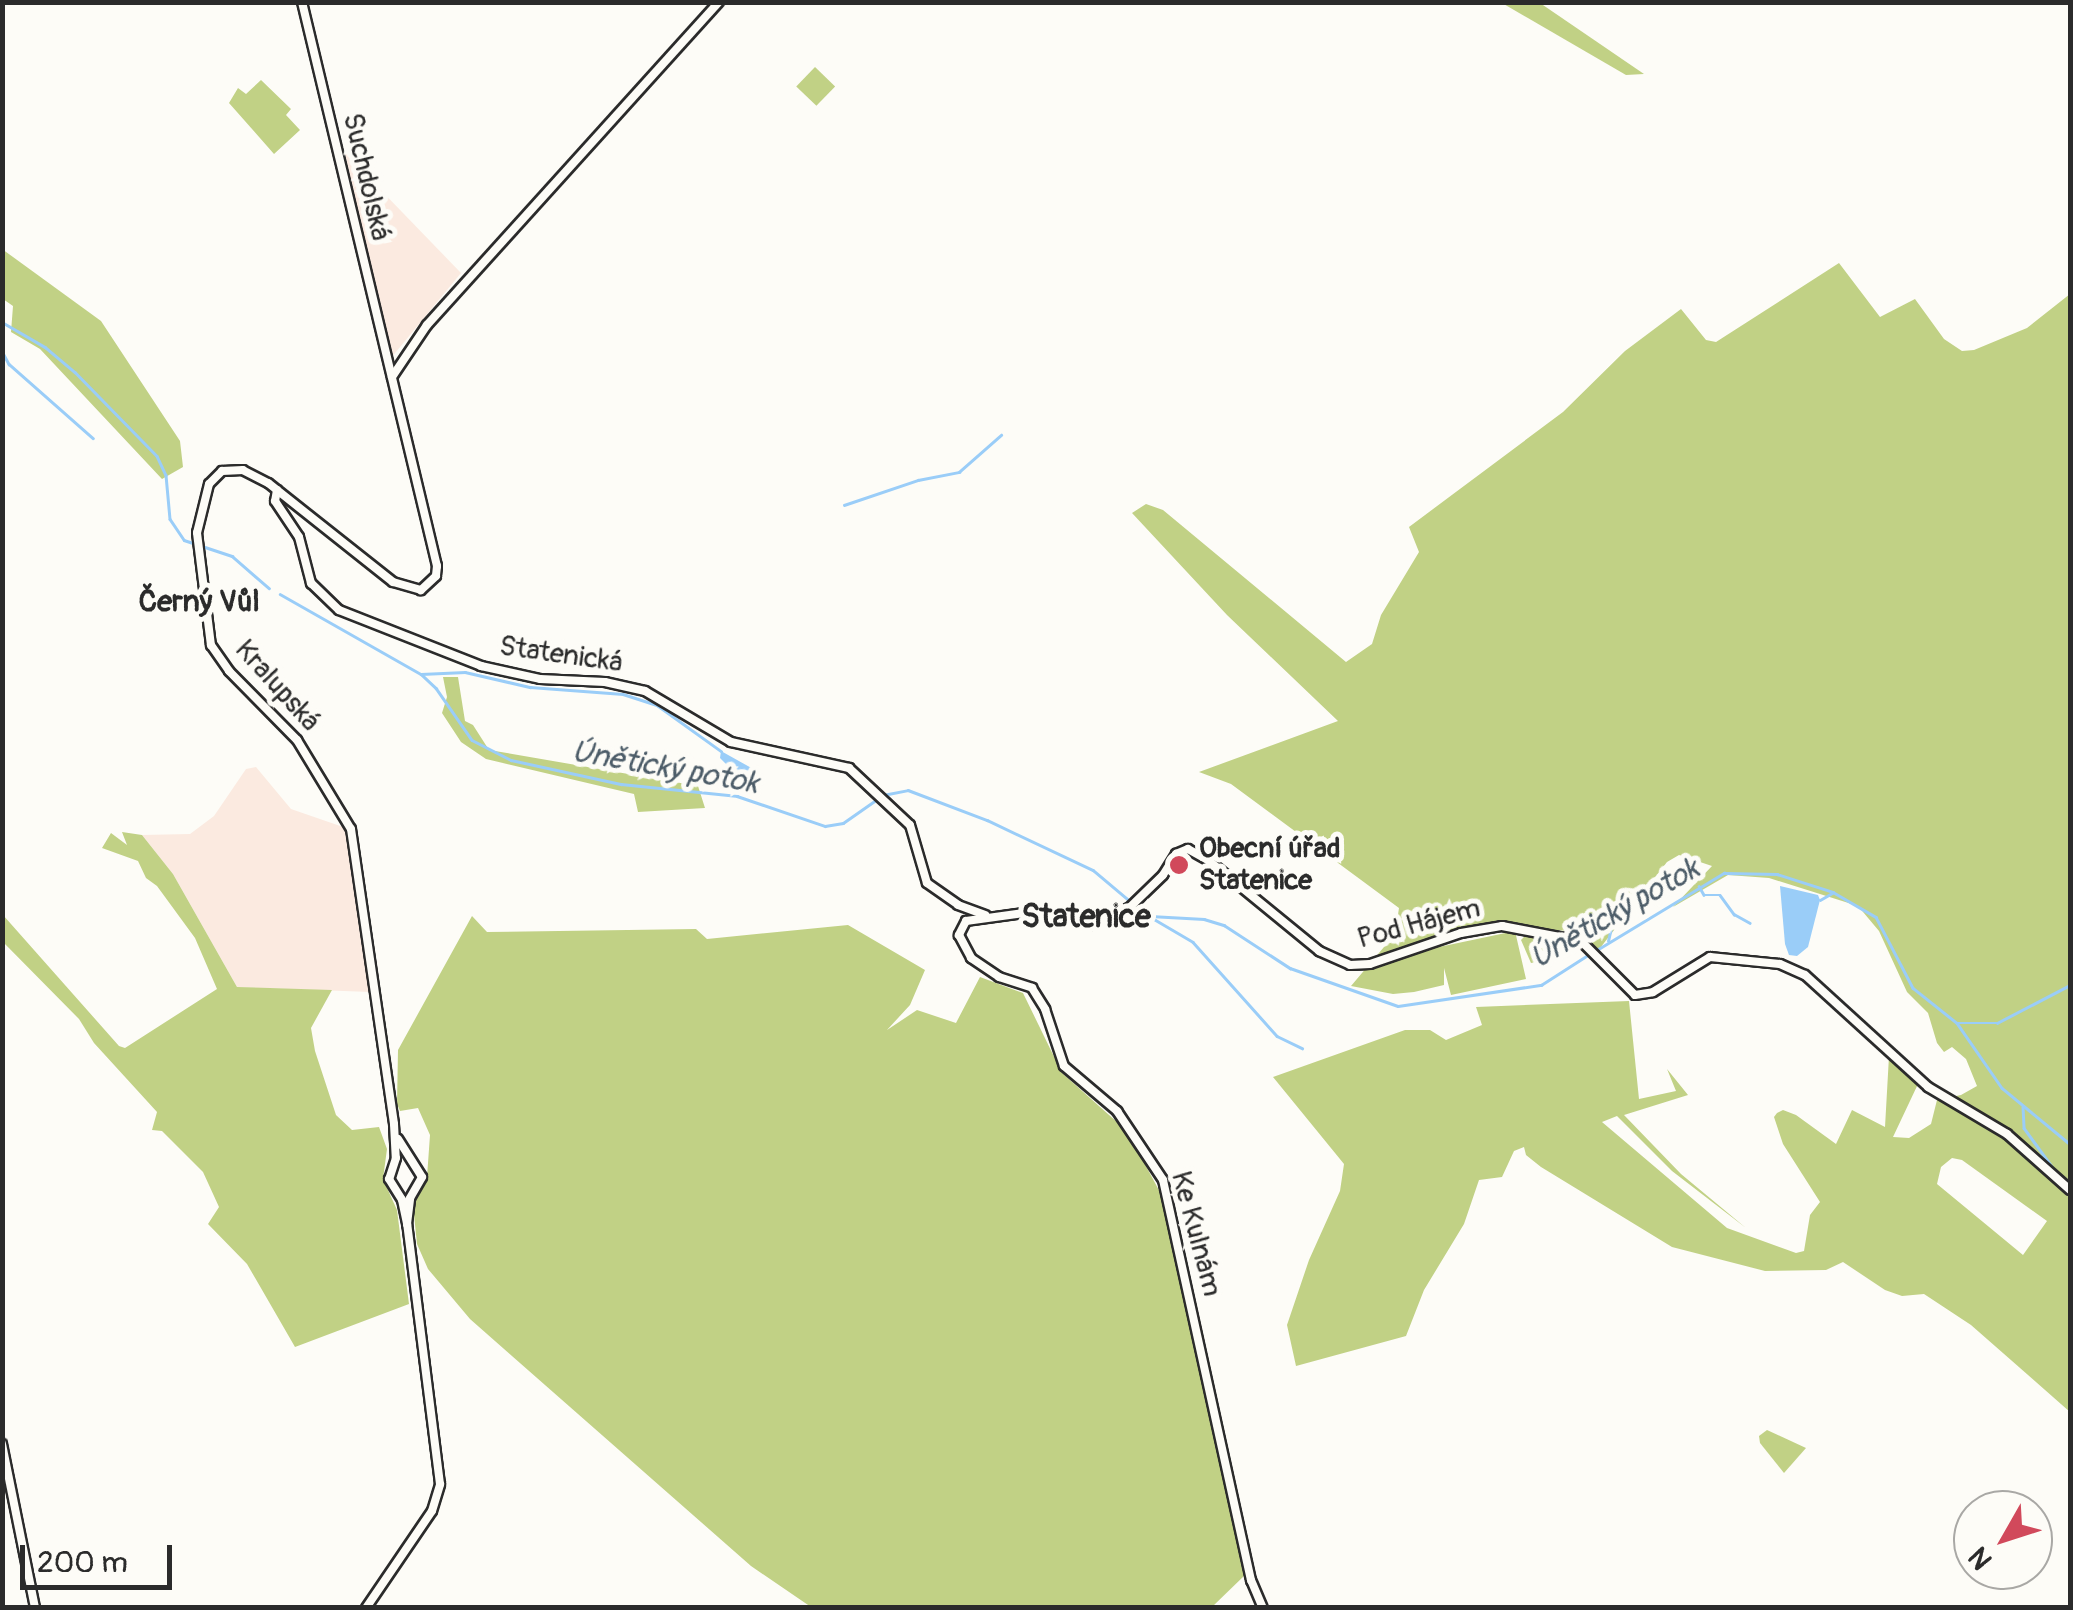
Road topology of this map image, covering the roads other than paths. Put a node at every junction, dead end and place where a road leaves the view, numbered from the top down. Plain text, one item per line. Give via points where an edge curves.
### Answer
1 (302, 2) edge
2 (719, 2) edge
3 (387, 362) joint
4 (392, 376) junction
5 (277, 490) junction
6 (1178, 852) joint
7 (958, 906) junction
8 (986, 915) junction
9 (966, 920) junction
10 (394, 1124) junction
11 (412, 1163) junction
12 (395, 1165) junction
13 (2070, 1190) edge
14 (396, 1192) junction
15 (413, 1193) junction
16 (407, 1224) junction
17 (2, 1444) edge
18 (36, 1608) edge
19 (366, 1608) edge
20 (1263, 1608) edge

1 - 3 street, Suchdolská
2 - 4 street via 427,325
3 - 4 street, Kralupská
4 - 5 street, Kralupská via 437,566 430,584 410,590 394,582
5 - 7 street, Statenická via 274,501 299,536 311,583 347,614 481,666 644,691 731,742 840,765 910,825 924,879
5 - 10 street, Kralupská via 246,470 222,471 204,496 197,533 206,626 229,671 297,740 351,830
6 - 8 street, Statenická via 1129,908 1083,926 1038,911
6 - 13 street, Pod Hájem via 1204,856 1316,949 1350,966 1490,926 1570,938 1593,952 1628,992 1642,996 1710,957 1802,972 1928,1087 2007,1134
7 - 8 street, Statenická
7 - 9 street, Statenická
8 - 9 street, Statenická
9 - 20 street, Ke Kulnám via 962,946 984,969 1032,988 1064,1066 1116,1111 1162,1180 1251,1580
10 - 11 street
10 - 12 street, Kralupská
11 - 12 street
11 - 15 street via 422,1178
12 - 14 street via 389,1179
14 - 15 street
14 - 16 street
15 - 16 street
16 - 19 street via 440,1479 437,1501
17 - 18 street

